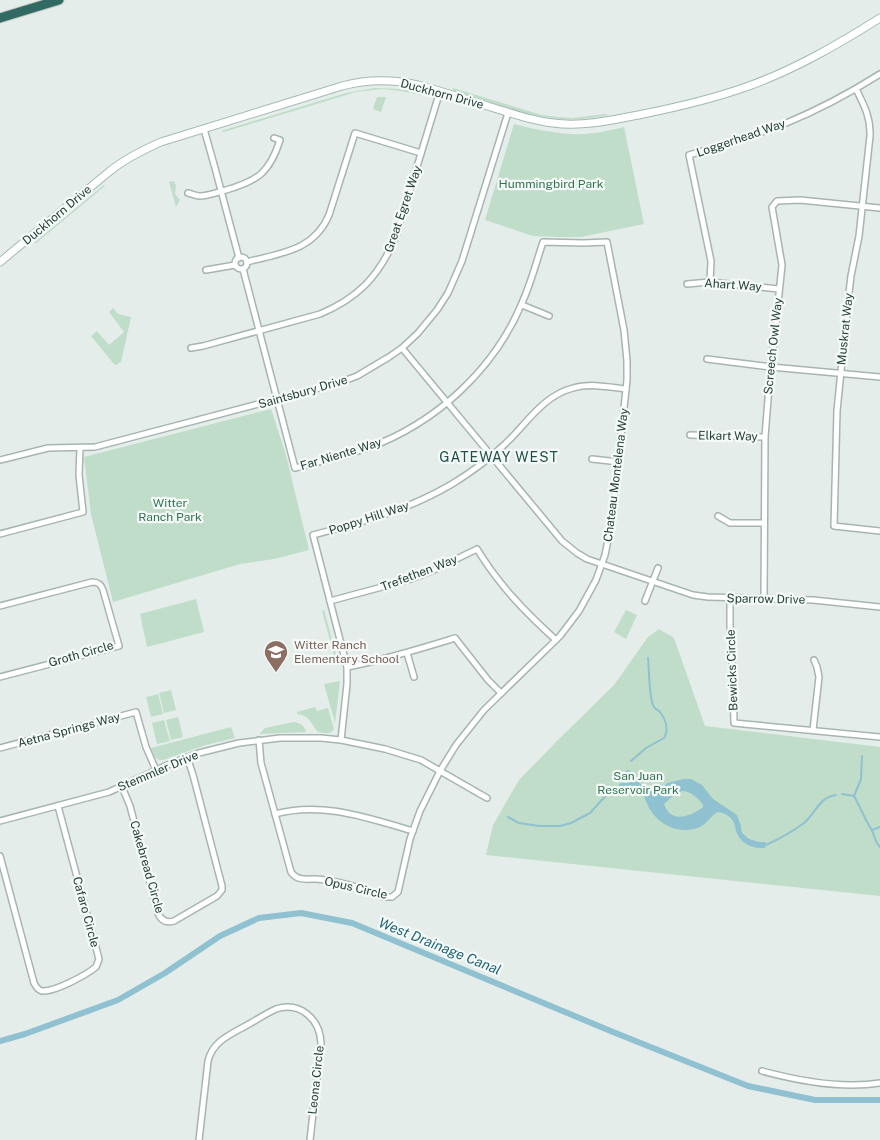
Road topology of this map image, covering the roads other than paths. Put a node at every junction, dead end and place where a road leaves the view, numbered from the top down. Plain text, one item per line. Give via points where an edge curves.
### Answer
1 (59, 0) edge
2 (880, 18) edge
3 (0, 20) edge
4 (880, 74) edge
5 (856, 89) junction
6 (440, 92) junction
7 (508, 112) junction
8 (204, 129) junction
9 (274, 138) dead end
10 (422, 153) junction
11 (222, 191) junction
12 (188, 193) dead end
13 (863, 206) junction
14 (880, 208) edge
15 (607, 242) joint
16 (240, 258) junction
17 (0, 262) edge
18 (247, 262) junction
19 (235, 264) junction
20 (242, 269) junction
21 (206, 270) dead end
22 (710, 282) junction
23 (687, 284) dead end
24 (779, 289) junction
25 (522, 304) junction
26 (548, 316) dead end
27 (259, 331) junction
28 (191, 348) dead end
29 (402, 348) junction
30 (707, 359) dead end
31 (771, 367) junction
32 (840, 373) junction
33 (880, 377) edge
34 (626, 389) junction
35 (277, 400) junction
36 (448, 402) junction
37 (690, 435) dead end
38 (765, 437) junction
39 (80, 448) junction
40 (492, 456) junction
41 (592, 459) dead end
42 (0, 460) edge
43 (619, 462) junction
44 (718, 516) dead end
45 (764, 523) junction
46 (880, 531) edge
47 (0, 534) edge
48 (602, 564) junction
49 (658, 568) dead end
50 (653, 582) junction
51 (730, 598) junction
52 (764, 598) junction
53 (645, 601) dead end
54 (330, 602) junction
55 (0, 606) edge
56 (880, 607) edge
57 (556, 640) junction
58 (407, 652) junction
59 (814, 660) dead end
60 (347, 667) junction
61 (0, 677) edge
62 (414, 677) dead end
63 (501, 693) junction
64 (813, 730) junction
65 (880, 736) edge
66 (259, 740) junction
67 (341, 740) junction
68 (0, 748) edge
69 (187, 757) junction
70 (156, 770) junction
71 (440, 771) junction
72 (122, 787) junction
73 (487, 798) dead end
74 (58, 806) junction
75 (275, 814) junction
76 (0, 821) edge
77 (413, 832) junction
78 (0, 856) edge
79 (762, 1071) dead end
80 (880, 1083) edge
81 (199, 1140) edge
82 (310, 1140) edge

1 - 3 highway
2 - 7 street, Duckhorn Drive via 826,51 713,98 582,124 553,124
4 - 5 street, Loggerhead Way
5 - 13 street, Muskrat Way via 867,112 870,129
5 - 22 street, Loggerhead Way via 783,124 689,155 711,261
6 - 7 street, Duckhorn Drive
6 - 8 street, Duckhorn Drive via 402,82 369,81 342,86
6 - 10 street, Great Egret Way
7 - 29 street, Saintsbury Drive via 456,277 433,315
8 - 11 street
8 - 17 street, Duckhorn Drive via 162,142 130,157
9 - 11 street via 280,140 266,169 247,183
10 - 18 street via 355,132 329,215 317,235 297,248
10 - 27 street, Great Egret Way via 395,239 377,272 365,286 350,299 320,314
11 - 12 street via 200,196
11 - 16 street
13 - 14 street, Screech Owl Way
13 - 24 street, Screech Owl Way via 777,201 772,207 782,265
13 - 32 street, Muskrat Way
15 - 25 street, Far Niente Way via 543,242
15 - 34 street, Chateau Montelena Way via 624,330
16 - 18 street
16 - 19 street
18 - 20 street
19 - 20 street
19 - 21 street
20 - 27 street, Far Niente Way
22 - 23 street, Ahart Way
22 - 24 street, Ahart Way
24 - 31 street, Screech Owl Way
25 - 26 street
25 - 36 street, Far Niente Way via 490,359
27 - 28 street, Great Egret Way
27 - 35 street, Far Niente Way
29 - 35 street, Saintsbury Drive via 357,376
29 - 36 street, Sparrow Drive
30 - 31 street
31 - 32 street
31 - 38 street, Screech Owl Way
32 - 33 street
32 - 46 street, Muskrat Way via 836,411 834,526
34 - 40 street, Poppy Hill Way via 581,386 557,394
34 - 43 street, Chateau Montelena Way
35 - 36 street, Far Niente Way via 295,468 385,441 418,424
35 - 39 street, Saintsbury Drive via 95,447
36 - 40 street, Sparrow Drive
37 - 38 street, Elkart Way
38 - 45 street, Screech Owl Way
39 - 42 street, Saintsbury Drive via 48,448
39 - 47 street via 83,512
40 - 48 street, Sparrow Drive via 569,548
40 - 54 street, Poppy Hill Way via 453,483 412,505 312,535
41 - 43 street
43 - 48 street, Chateau Montelena Way via 609,540
44 - 45 street via 730,522
45 - 52 street, Screech Owl Way
48 - 50 street, Sparrow Drive
48 - 57 street, Chateau Montelena Way via 587,598
49 - 50 street
50 - 51 street, Sparrow Drive via 693,595
50 - 53 street
51 - 52 street, Sparrow Drive
51 - 64 street, Bewicks Circle via 734,723
52 - 56 street, Sparrow Drive
54 - 57 street, Trefethen Way via 408,580 477,549 517,603
54 - 60 street, Poppy Hill Way
55 - 61 street, Groth Circle via 97,583 103,590 119,646
57 - 63 street, Chateau Montelena Way
58 - 60 street
58 - 62 street
58 - 63 street via 455,638
59 - 64 street via 819,677
60 - 67 street, Poppy Hill Way
63 - 71 street, Chateau Montelena Way via 469,727
64 - 65 street
66 - 67 street, Stemmler Drive
66 - 69 street, Stemmler Drive
66 - 75 street, Opus Circle
67 - 71 street, Stemmler Drive via 385,748 421,760
68 - 70 street, Aetna Springs Way via 136,712
69 - 70 street, Stemmler Drive
69 - 72 street, Cakebread Circle via 222,890 174,921 167,922 158,913
70 - 72 street, Stemmler Drive
71 - 73 street, Stemmler Drive
71 - 77 street, Opus Circle
72 - 74 street, Stemmler Drive
74 - 76 street, Stemmler Drive
74 - 78 street, Cafaro Circle via 98,959 96,967 64,986 45,991 37,988
75 - 77 street via 296,809 333,811
75 - 77 street, Opus Circle via 290,872 295,877 344,884 388,898 400,888
79 - 80 street via 840,1085
81 - 82 street, Leona Circle via 212,1050 220,1041 272,1012 289,1007 308,1014 317,1025 320,1036

